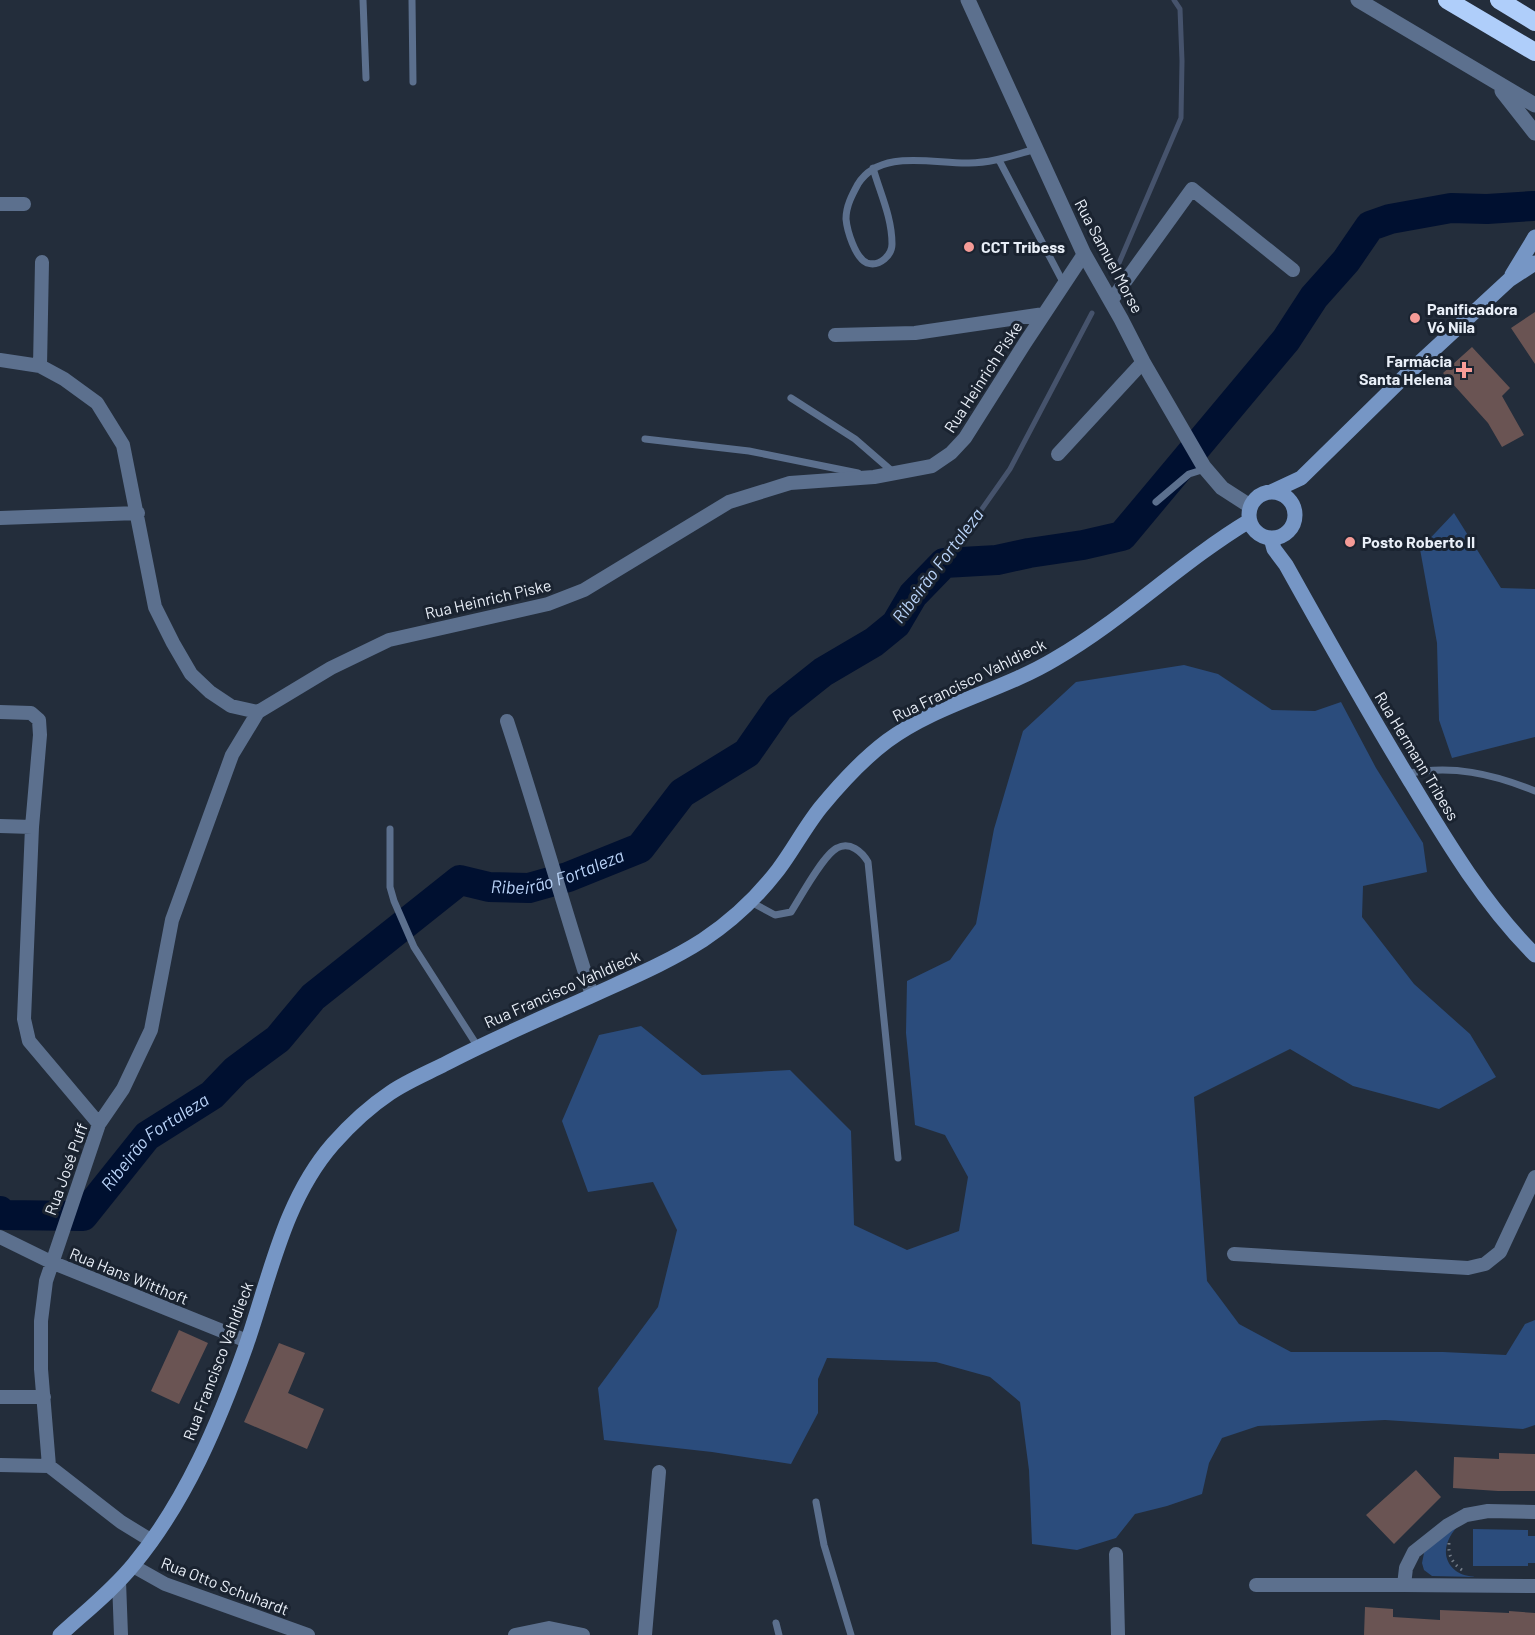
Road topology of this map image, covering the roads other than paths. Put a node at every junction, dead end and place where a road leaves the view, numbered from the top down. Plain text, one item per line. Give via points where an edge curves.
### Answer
1 (363, 0) edge
2 (412, 0) edge
3 (968, 0) edge
4 (1358, 0) edge
5 (1447, 0) edge
6 (1499, 0) edge
7 (1535, 21) edge
8 (1535, 52) edge
9 (1487, 76) junction
10 (366, 78) dead end
11 (413, 82) dead end
12 (1535, 105) edge
13 (1535, 133) edge
14 (1036, 149) junction
15 (999, 160) junction
16 (873, 168) junction
17 (0, 204) edge
18 (24, 204) dead end
19 (1535, 237) edge
20 (1084, 254) junction
21 (42, 262) dead end
22 (1535, 263) edge
23 (1293, 270) dead end
24 (1509, 280) junction
25 (1064, 284) junction
26 (1111, 301) junction
27 (1044, 314) junction
28 (835, 334) dead end
29 (0, 360) edge
30 (1143, 362) junction
31 (40, 366) junction
32 (790, 398) dead end
33 (645, 439) dead end
34 (1058, 454) dead end
35 (1204, 468) junction
36 (894, 473) junction
37 (874, 477) junction
38 (1301, 478) junction
39 (1271, 492) junction
40 (1156, 502) dead end
41 (1294, 507) junction
42 (138, 513) junction
43 (1250, 513) junction
44 (0, 518) edge
45 (1288, 531) junction
46 (1271, 538) junction
47 (1286, 565) junction
48 (0, 712) edge
49 (258, 712) junction
50 (507, 721) dead end
51 (1406, 774) junction
52 (1535, 791) edge
53 (0, 826) edge
54 (32, 827) junction
55 (390, 830) dead end
56 (749, 901) junction
57 (1535, 955) edge
58 (592, 995) junction
59 (478, 1047) junction
60 (99, 1124) junction
61 (898, 1158) dead end
62 (1535, 1177) edge
63 (0, 1237) edge
64 (1234, 1254) dead end
65 (51, 1262) junction
66 (247, 1341) junction
67 (0, 1397) edge
68 (44, 1397) junction
69 (0, 1465) edge
70 (49, 1466) junction
71 (659, 1472) dead end
72 (816, 1502) dead end
73 (1535, 1512) edge
74 (152, 1541) junction
75 (1116, 1554) dead end
76 (132, 1566) junction
77 (119, 1581) junction
78 (1256, 1585) dead end
79 (1404, 1585) junction
80 (1535, 1587) edge
81 (776, 1623) dead end
82 (60, 1635) edge
83 (121, 1635) edge
84 (308, 1635) edge
85 (515, 1635) edge
86 (583, 1635) edge
87 (645, 1635) edge
88 (779, 1635) edge
89 (851, 1635) edge
90 (1118, 1635) edge

1 - 10 lane
2 - 11 lane
3 - 14 street, Rua Samuel Morse
4 - 9 street
5 - 8 highway
6 - 7 highway
9 - 12 street
9 - 13 street
14 - 15 lane
14 - 20 street, Rua Samuel Morse
15 - 16 lane via 970,164 888,163
15 - 25 lane
16 - 16 lane via 886,206 892,245 884,261 867,263 853,245 846,219 850,198
17 - 18 street
19 - 24 main road, Rua Francisco Vahldieck
20 - 25 street, Rua Heinrich Piske
20 - 26 street, Rua Samuel Morse
21 - 31 street
22 - 24 main road, Rua Francisco Vahldieck
23 - 26 street via 1192,189
24 - 38 main road, Rua Francisco Vahldieck
25 - 27 street, Rua Heinrich Piske
26 - 30 street, Rua Samuel Morse
27 - 28 street via 915,333
27 - 36 street, Rua Heinrich Piske via 965,438 951,453 932,466
29 - 31 street
30 - 34 street
30 - 35 street, Rua Samuel Morse
31 - 42 street via 98,403 123,446
32 - 36 lane via 855,439
33 - 37 lane via 749,451
35 - 40 lane via 1189,474
35 - 43 street, Rua Samuel Morse
36 - 37 street, Rua Heinrich Piske
37 - 49 street, Rua Heinrich Piske via 790,483 729,502 584,590 548,604 389,640 331,668
38 - 39 main road, Rua Francisco Vahldieck
38 - 41 main road
39 - 41 main road via 1287,497
39 - 43 main road, Rua Francisco Vahldieck via 1255,499
41 - 45 main road via 1295,520
42 - 44 street
42 - 49 street via 155,607 172,643 191,674 210,692 231,706
43 - 46 main road via 1258,533
43 - 56 main road, Rua Francisco Vahldieck via 1054,660 1004,686 915,723 885,742 820,809 777,872
45 - 46 main road
45 - 47 main road
46 - 47 main road, Rua Hermann Tribess
47 - 51 main road, Rua Hermann Tribess
48 - 54 street via 31,713 39,720
49 - 60 street, Rua José Puff via 231,755 172,920 151,1030 123,1089
50 - 58 street
51 - 52 lane via 1461,770
51 - 57 main road, Rua Hermann Tribess via 1479,889
53 - 54 street
54 - 60 street via 24,1019 29,1041
55 - 59 lane via 390,887 394,901 414,947
56 - 58 main road, Rua Francisco Vahldieck via 708,937
56 - 61 lane via 775,915 791,912 817,870 837,848 848,846 861,852 868,862
58 - 59 main road, Rua Francisco Vahldieck
59 - 66 main road, Rua Francisco Vahldieck via 390,1093 333,1144 304,1183
60 - 65 street, Rua José Puff
62 - 64 street via 1500,1252 1485,1264 1468,1268
63 - 65 street, Rua Hans Witthoft
65 - 66 street, Rua Hans Witthoft
65 - 68 street, Rua José Puff via 41,1321
66 - 74 main road, Rua Francisco Vahldieck via 202,1454
67 - 68 street
68 - 70 street, Rua José Puff
69 - 70 street
70 - 74 street
71 - 87 street
72 - 89 lane via 824,1545
73 - 79 street via 1488,1511 1466,1515 1448,1525 1414,1552 1406,1568
74 - 76 main road, Rua Francisco Vahldieck
75 - 90 street
76 - 77 main road, Rua Francisco Vahldieck
76 - 84 street, Rua Otto Schuhardt via 165,1584
77 - 82 main road, Rua Francisco Vahldieck
77 - 83 street
78 - 79 street
79 - 80 street
81 - 88 lane
85 - 86 street via 549,1628

